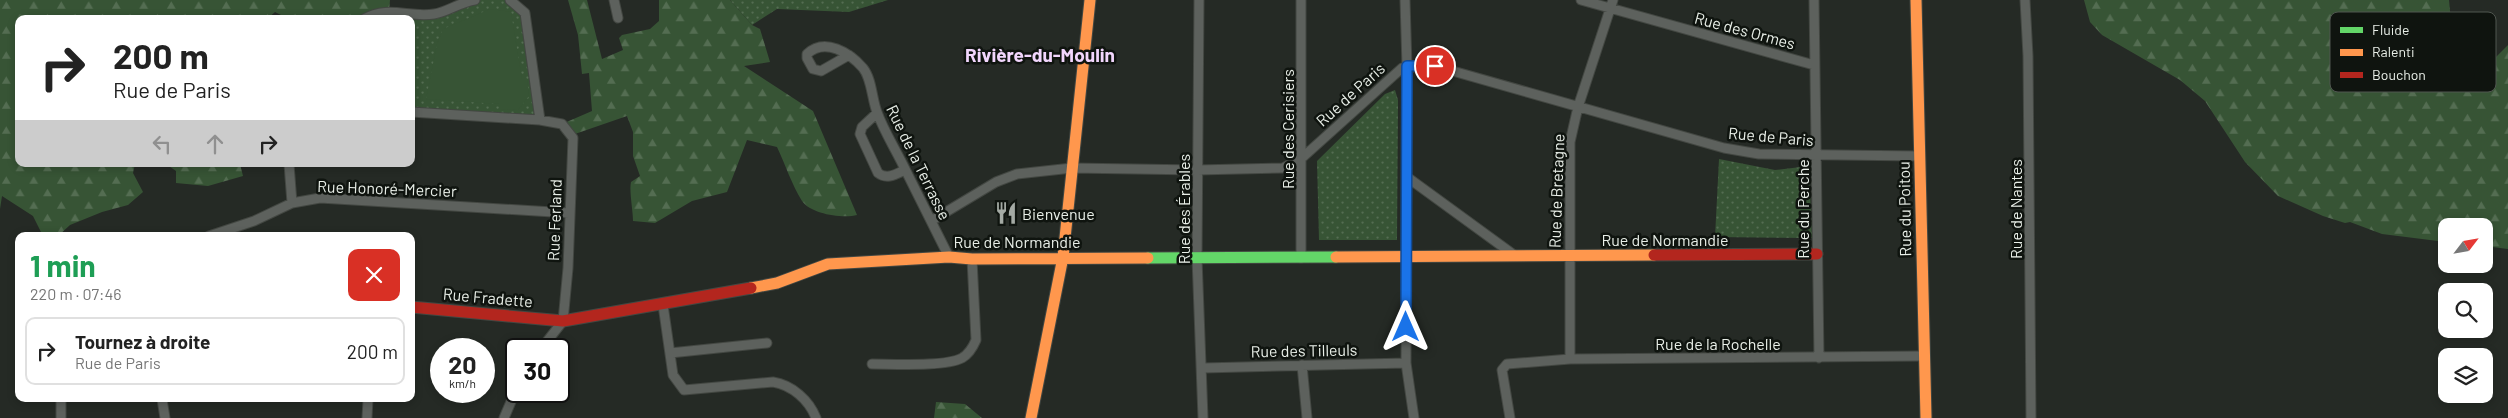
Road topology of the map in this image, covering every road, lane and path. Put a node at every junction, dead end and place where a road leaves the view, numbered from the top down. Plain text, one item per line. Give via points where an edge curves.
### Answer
1 (475, 0) edge
2 (614, 0) edge
3 (1090, 0) edge
4 (1199, 0) edge
5 (1301, 0) edge
6 (1406, 0) edge
7 (1581, 0) edge
8 (1814, 0) edge
9 (1916, 0) edge
10 (2024, 0) edge
11 (515, 1) edge
12 (1611, 5) edge
13 (371, 15) edge
14 (618, 18) dead end
15 (849, 55) dead end
16 (1814, 64) junction
17 (1407, 66) junction
18 (1578, 107) junction
19 (415, 112) edge
20 (877, 113) junction
21 (540, 120) junction
22 (1816, 155) junction
23 (1920, 156) junction
24 (1303, 157) junction
25 (289, 167) edge
26 (1072, 168) junction
27 (905, 170) junction
28 (1197, 170) junction
29 (1407, 177) junction
30 (292, 203) junction
31 (569, 213) junction
32 (931, 221) junction
33 (221, 232) edge
34 (1817, 254) junction
35 (1406, 256) junction
36 (1514, 256) junction
37 (1569, 256) junction
38 (949, 257) junction
39 (1062, 257) junction
40 (1197, 258) junction
41 (1301, 258) junction
42 (972, 259) junction
43 (663, 305) junction
44 (415, 307) edge
45 (562, 321) junction
46 (549, 338) edge
47 (767, 343) dead end
48 (670, 353) junction
49 (1924, 356) junction
50 (1819, 358) junction
51 (1570, 359) junction
52 (1406, 362) junction
53 (872, 364) dead end
54 (1302, 365) junction
55 (1203, 368) junction
56 (61, 402) edge
57 (163, 402) edge
58 (368, 402) edge
59 (510, 403) edge
60 (61, 418) edge
61 (166, 418) edge
62 (367, 418) edge
63 (504, 418) edge
64 (816, 418) edge
65 (1031, 418) edge
66 (1203, 418) edge
67 (1308, 418) edge
68 (1414, 418) edge
69 (1510, 418) edge
70 (1926, 418) edge
71 (2031, 418) edge

1 - 13 street via 434,14 389,11
2 - 14 street
3 - 26 street
4 - 28 street, Rue des Érables
5 - 24 street, Rue des Cerisiers
6 - 17 street
7 - 12 street, Rue des Ormes
8 - 16 street, Rue du Perche
9 - 23 street, Rue du Poitou
10 - 71 street, Rue de Nantes via 2028,56
11 - 21 street via 525,13
12 - 16 street, Rue des Ormes
12 - 18 street, Rue de Bretagne
15 - 20 street, Rue de la Terrasse via 865,70
16 - 22 street, Rue du Perche
17 - 18 street, Rue de Paris via 1435,66
17 - 24 street, Rue de Paris
17 - 29 street
18 - 22 street, Rue de Paris via 1724,148 1759,154
18 - 37 street, Rue de Bretagne via 1570,142
19 - 21 street
20 - 27 street, Rue de la Terrasse
20 - 27 street via 862,126 860,134 878,174 890,176
21 - 31 street, Rue Ferland via 562,124 573,138
22 - 23 street, Rue de Paris
22 - 34 street, Rue du Perche
23 - 49 street, Rue du Poitou
24 - 28 street, Rue de Paris via 1283,168
24 - 41 street, Rue des Cerisiers
25 - 30 street
26 - 28 street, Rue de Paris
26 - 32 street, Rue de Paris via 1017,174 996,182
26 - 39 street
27 - 32 street, Rue de la Terrasse
28 - 40 street, Rue des Érables
29 - 35 street
29 - 36 street
30 - 31 street, Rue Honoré-Mercier via 338,198
30 - 33 street, Rue Honoré-Mercier
31 - 45 street, Rue Ferland
32 - 38 street, Rue de la Terrasse
34 - 37 street, Rue de Normandie
34 - 50 street, Rue du Perche
35 - 36 street, Rue de Normandie
35 - 41 street, Rue de Normandie
35 - 52 street
36 - 37 street, Rue de Normandie
37 - 51 street, Rue de Bretagne
38 - 42 street, Rue de Normandie
38 - 43 street, Rue de Normandie via 828,264 776,283
39 - 40 street, Rue de Normandie
39 - 42 street, Rue de Normandie
39 - 65 street
40 - 41 street, Rue de Normandie
40 - 55 street, Rue des Érables
42 - 53 street via 976,340 971,349 962,358 949,362
43 - 45 street, Rue de Normandie
43 - 48 street
44 - 45 street, Rue Fradette
45 - 46 street
47 - 48 street
48 - 64 street via 673,375 684,390 773,382 787,384 809,404
49 - 50 street, Rue de la Rochelle
49 - 70 street, Rue du Poitou
50 - 51 street, Rue de la Rochelle
51 - 69 street, Rue de la Rochelle via 1507,364 1502,370
52 - 54 street, Rue des Tilleuls
52 - 68 street
54 - 55 street, Rue des Tilleuls
54 - 67 street
55 - 66 street, Rue des Érables
56 - 60 street
57 - 61 street
58 - 62 street
59 - 63 street

